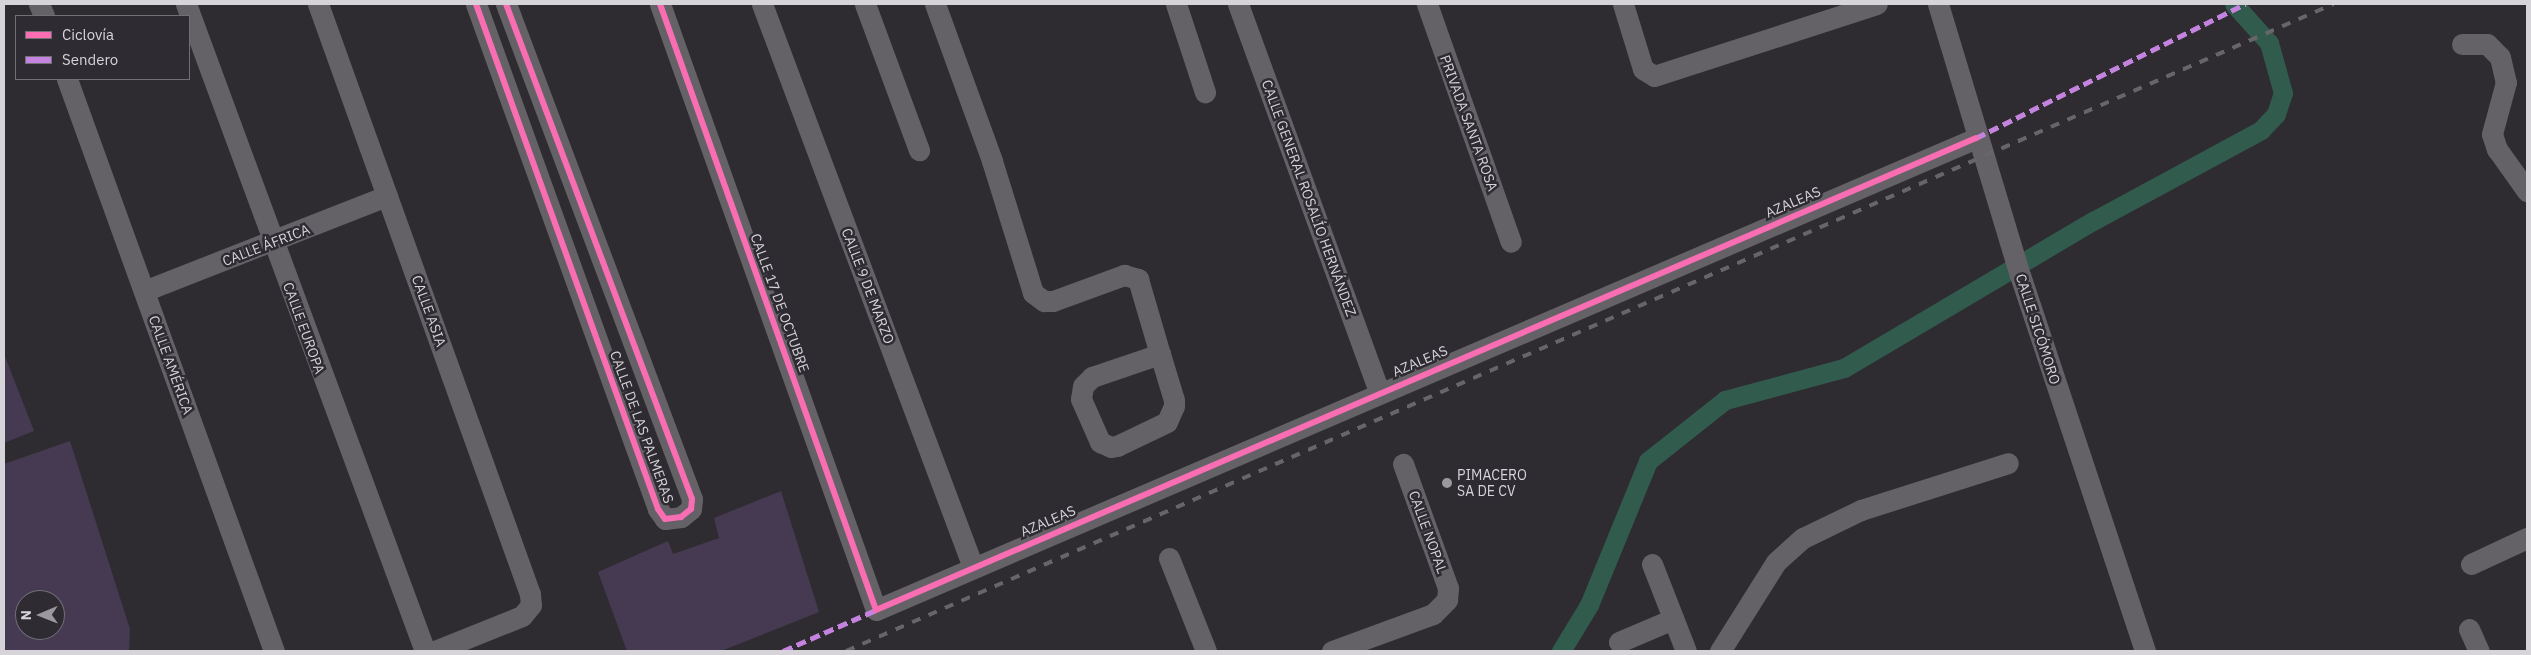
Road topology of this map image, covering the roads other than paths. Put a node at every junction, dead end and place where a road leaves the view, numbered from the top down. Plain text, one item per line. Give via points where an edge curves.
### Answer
1 (186, 4) edge
2 (318, 4) edge
3 (476, 4) edge
4 (506, 4) edge
5 (660, 4) edge
6 (762, 4) edge
7 (865, 4) edge
8 (935, 4) edge
9 (1176, 4) edge
10 (1238, 4) edge
11 (1427, 4) edge
12 (1623, 4) edge
13 (1877, 4) edge
14 (1938, 4) edge
15 (2462, 44) dead end
16 (67, 80) edge
17 (1205, 92) dead end
18 (1976, 138) junction
19 (918, 150) dead end
20 (2527, 192) edge
21 (387, 196) junction
22 (582, 210) junction
23 (554, 221) junction
24 (273, 242) junction
25 (1511, 242) dead end
26 (144, 291) junction
27 (1160, 354) junction
28 (1379, 392) junction
29 (2008, 463) dead end
30 (1403, 464) dead end
31 (2527, 538) edge
32 (1169, 558) dead end
33 (1652, 564) dead end
34 (2471, 564) dead end
35 (973, 567) junction
36 (876, 610) joint
37 (1673, 619) junction
38 (2469, 629) dead end
39 (1619, 642) dead end
40 (274, 651) edge
41 (425, 651) edge
42 (435, 651) edge
43 (1206, 651) edge
44 (1332, 651) edge
45 (1686, 651) edge
46 (1720, 651) edge
47 (2145, 651) edge
48 (2479, 651) edge

1 - 24 street, CALLE EUROPA
2 - 21 street, CALLE ASIA
3 - 23 street, CALLE DE LAS PALMERAS
4 - 22 street, CALLE DE LAS PALMERAS
5 - 36 street, CALLE 17 DE OCTUBRE
6 - 35 street, CALLE 9 DE MARZO
7 - 19 street
8 - 27 street via 992,160 1032,293 1044,302 1053,301 1124,275 1135,276
9 - 17 street
10 - 28 street, CALLE GENERAL ROSALÍO HERNÁNDEZ
11 - 25 street, PRIVADA SANTA ROSA
12 - 13 street via 1643,69 1654,76
14 - 18 street, CALLE SICÓMORO
15 - 20 street via 2487,44 2500,57 2506,82 2492,134 2497,149
16 - 26 street, CALLE AMÉRICA
18 - 28 street, AZALEAS
18 - 47 street, CALLE SICÓMORO
21 - 24 street, CALLE ÁFRICA
21 - 42 street, CALLE ASIA via 530,594 531,605 522,616
22 - 23 street
22 - 23 street, CALLE DE LAS PALMERAS via 692,498 691,509 681,518 665,519 658,508
24 - 26 street, CALLE ÁFRICA
24 - 41 street, CALLE EUROPA
26 - 40 street, CALLE AMÉRICA
27 - 27 street via 1092,377 1083,386 1081,399 1100,442 1117,446 1167,422 1174,400
28 - 35 street, AZALEAS
29 - 46 street via 1861,510 1803,538 1776,562
30 - 44 street, CALLE NOPAL via 1448,588 1447,600 1433,614
31 - 34 street
32 - 43 street
33 - 37 street
35 - 36 street, AZALEAS
37 - 39 street
37 - 45 street
38 - 48 street

